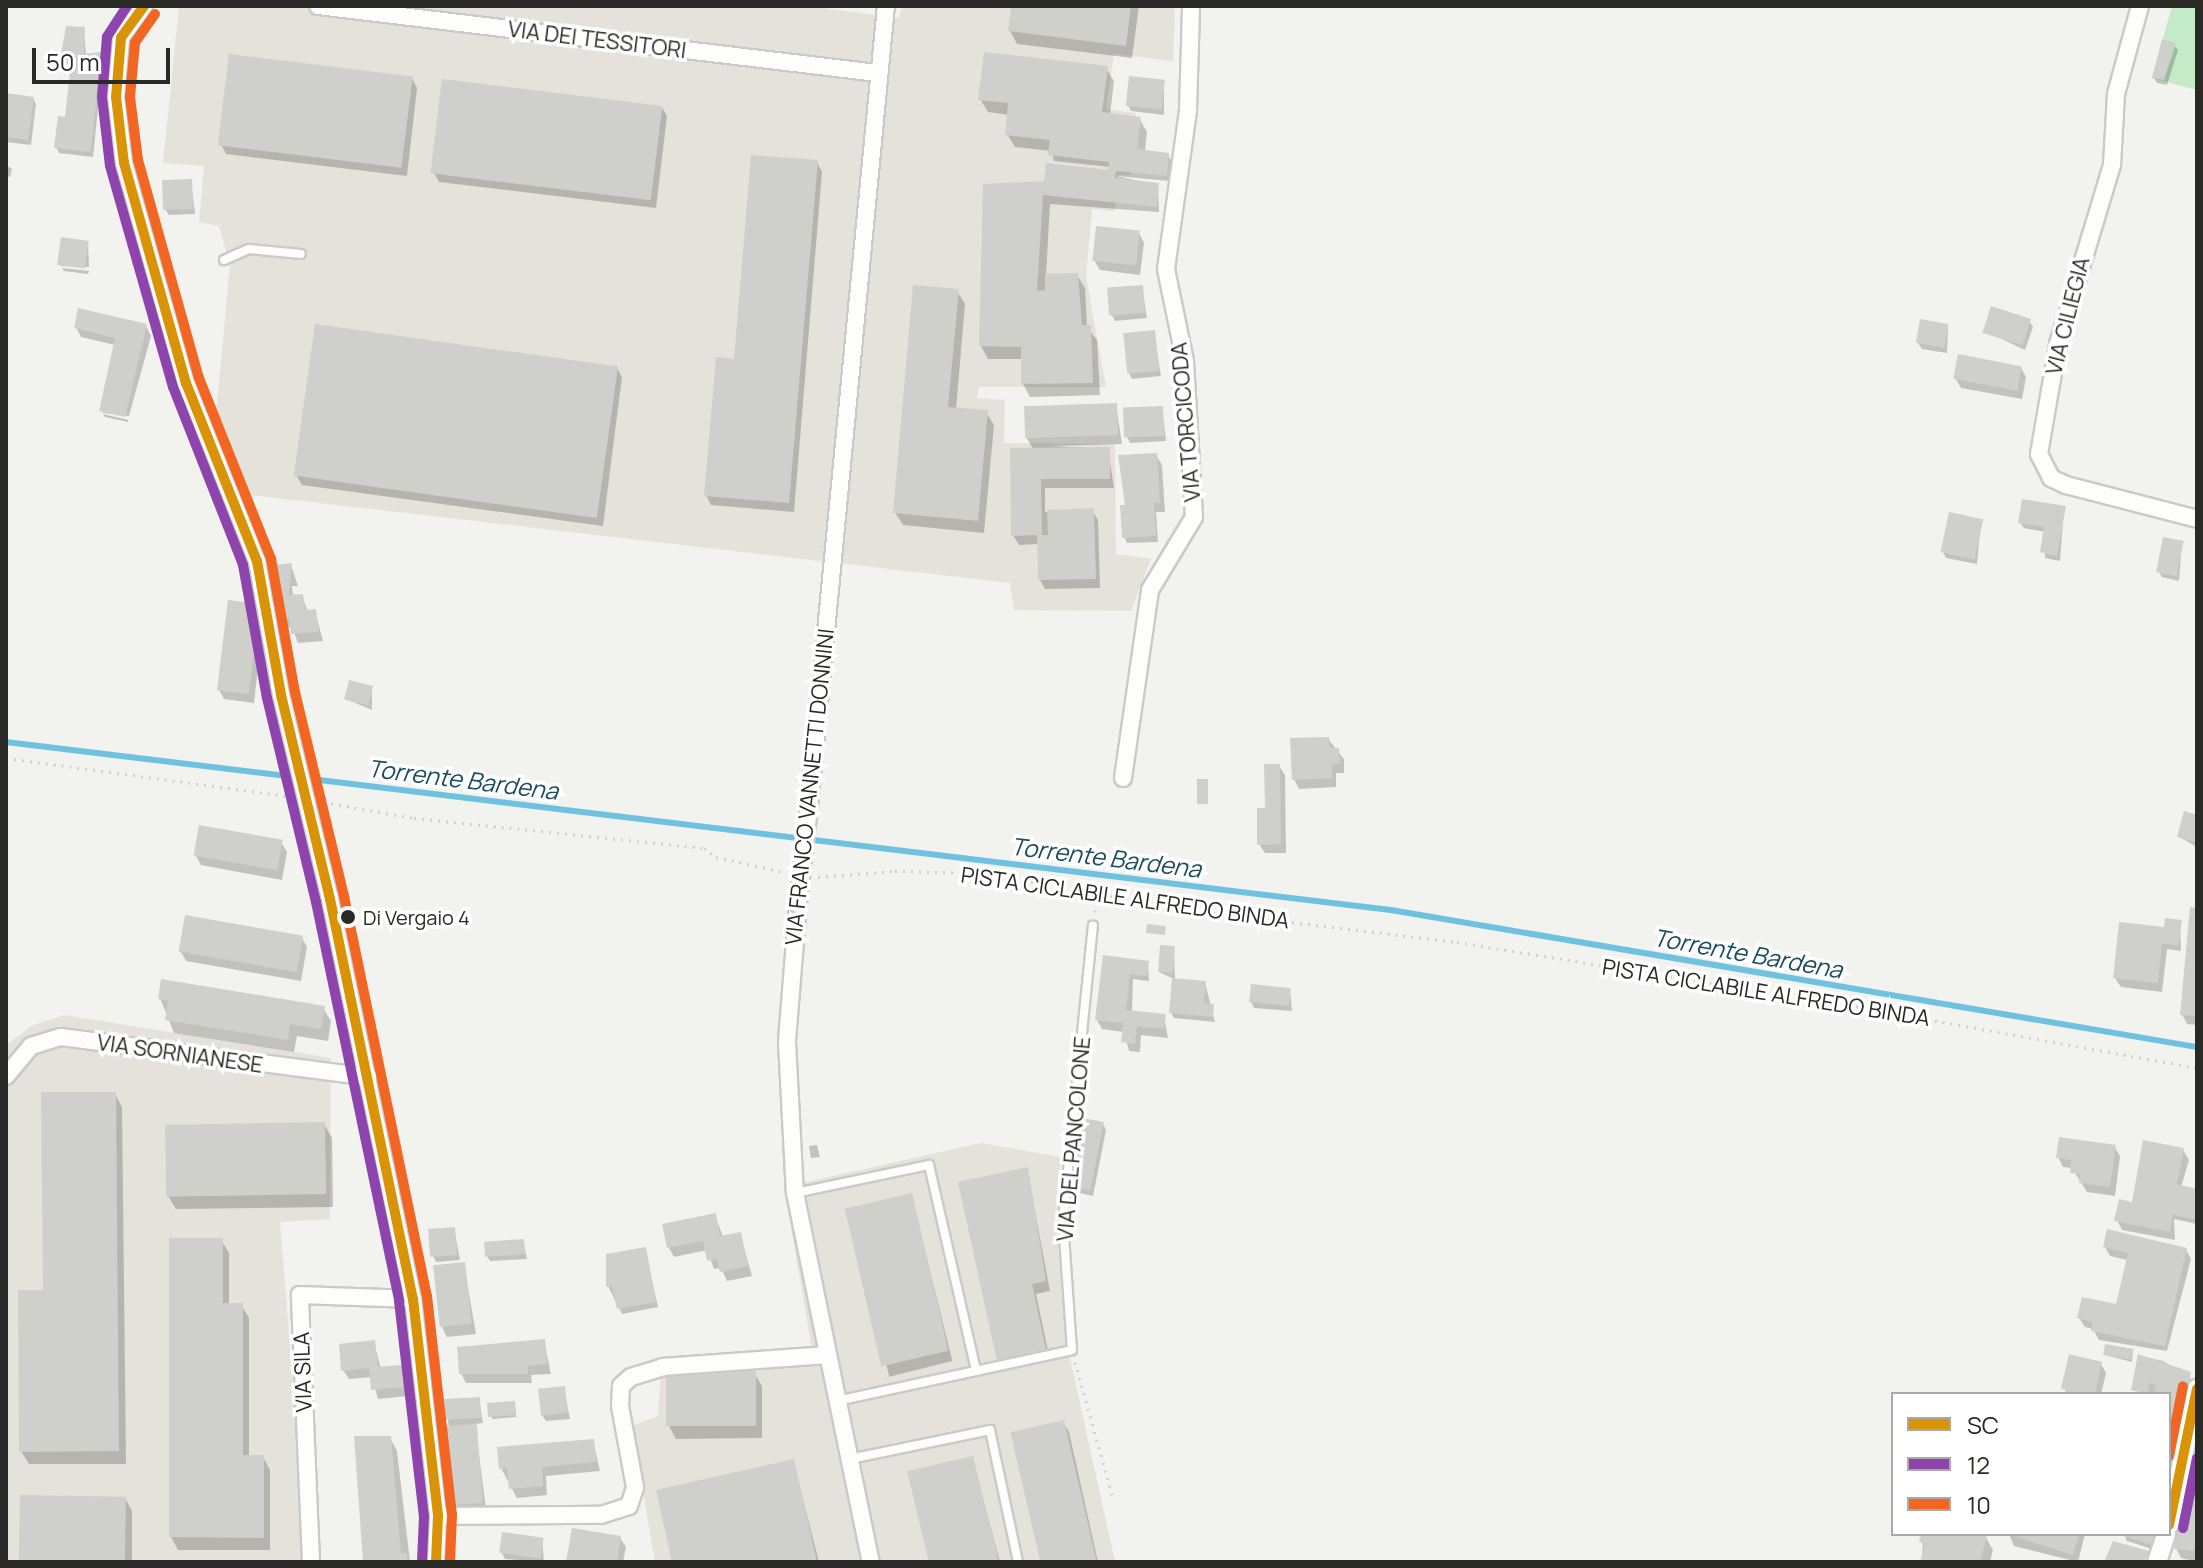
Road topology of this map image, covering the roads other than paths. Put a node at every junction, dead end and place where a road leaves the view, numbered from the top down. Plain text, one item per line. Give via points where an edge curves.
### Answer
1 (144, 6) edge
2 (318, 6) edge
3 (886, 6) edge
4 (1191, 6) edge
5 (2140, 6) edge
6 (877, 73) junction
7 (301, 254) dead end
8 (224, 260) dead end
9 (2197, 519) edge
10 (1123, 778) dead end
11 (1093, 926) road end
12 (6, 1076) edge
13 (368, 1077) junction
14 (795, 1193) junction
15 (413, 1299) junction
16 (827, 1355) junction
17 (976, 1371) junction
18 (2197, 1389) edge
19 (837, 1401) junction
20 (849, 1459) junction
21 (2171, 1515) edge
22 (438, 1516) junction
23 (2165, 1536) edge
24 (311, 1562) edge
25 (436, 1562) edge
26 (871, 1562) edge
27 (1018, 1562) edge
28 (2157, 1562) edge

1 - 13 street via 121,38 116,97 124,163 186,383 257,561
2 - 6 street, VIA DEI TESSITORI
3 - 6 street, VIA FRANCO VANNETTI DONNINI
4 - 10 street, VIA TORCICODA via 1188,110 1166,269 1185,361 1194,517 1150,590
5 - 9 street, VIA CILIEGIA via 2116,94 2112,165 2058,344 2039,454 2051,478 2066,485
6 - 14 street, VIA FRANCO VANNETTI DONNINI, bridge via 787,1042
7 - 8 lane via 249,249
11 - 17 lane, VIA DEL PANCOLONE via 1063,1220 1072,1350
12 - 13 street, VIA SORNIANESE via 31,1046 61,1037
13 - 15 street
14 - 16 street, VIA FRANCO VANNETTI DONNINI
14 - 17 lane via 929,1165
15 - 22 street
15 - 24 street, VIA SILA via 300,1295
16 - 19 street, VIA FRANCO VANNETTI DONNINI
16 - 22 street via 663,1367 631,1377 621,1386 620,1406 635,1487 629,1506 601,1515
17 - 19 lane
18 - 21 street
19 - 20 street, VIA FRANCO VANNETTI DONNINI
20 - 26 street, VIA FRANCO VANNETTI DONNINI
20 - 27 lane via 990,1430
22 - 25 street
23 - 28 street

